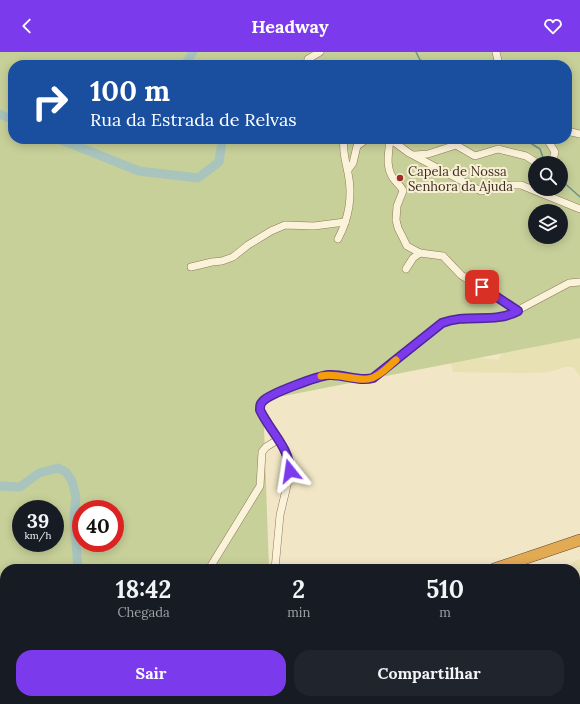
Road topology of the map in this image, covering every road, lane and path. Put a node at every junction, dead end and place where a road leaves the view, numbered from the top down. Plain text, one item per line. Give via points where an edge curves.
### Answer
1 (320, 52) edge
2 (309, 60) edge
3 (344, 144) edge
4 (360, 144) edge
5 (390, 144) edge
6 (397, 144) edge
7 (550, 144) edge
8 (413, 155) junction
9 (554, 156) edge
10 (528, 157) edge
11 (348, 170) junction
12 (580, 209) edge
13 (345, 222) junction
14 (338, 239) dead end
15 (420, 253) junction
16 (191, 268) dead end
17 (406, 268) dead end
18 (580, 282) edge
19 (518, 311) junction
20 (279, 439) junction
21 (580, 540) edge
22 (580, 548) edge
23 (213, 564) edge
24 (275, 564) edge
25 (509, 564) edge
26 (529, 564) edge

1 - 2 street
3 - 11 street
4 - 11 street
5 - 15 street via 390,170 403,190 397,206 397,223 408,246
6 - 8 street
7 - 9 street
8 - 10 street via 428,154 456,145 475,156 497,149
8 - 12 street via 481,191 508,185 524,185
11 - 13 street via 351,202
13 - 14 street
13 - 16 street via 312,226 285,225 272,230 232,257
15 - 17 street
15 - 19 street via 442,256 461,275
18 - 19 street via 569,283
19 - 20 street via 502,318 442,323 373,378 326,375 269,397 261,403 260,410
20 - 23 street via 262,452 260,486
20 - 24 street via 290,468 280,515
21 - 25 highway
22 - 26 highway

